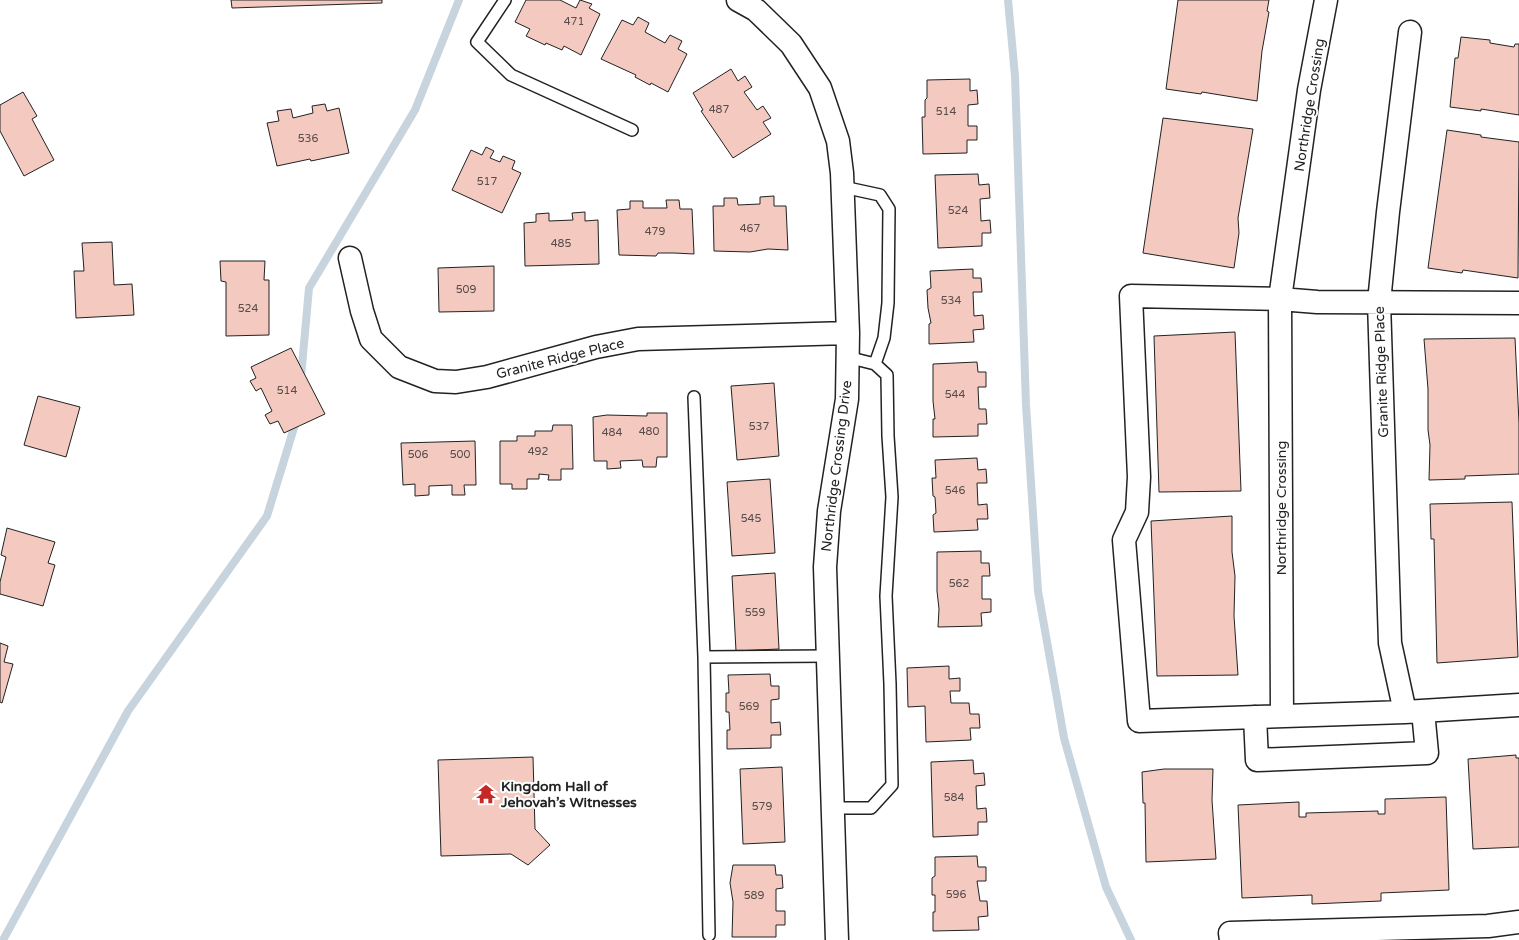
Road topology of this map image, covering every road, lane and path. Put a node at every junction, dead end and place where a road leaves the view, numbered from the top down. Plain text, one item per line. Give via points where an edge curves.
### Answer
1 (506, 0) edge
2 (738, 0) edge
3 (1326, 0) edge
4 (1410, 32) dead end
5 (632, 130) dead end
6 (843, 187) junction
7 (350, 258) dead end
8 (1280, 299) junction
9 (1379, 302) junction
10 (1519, 303) edge
11 (848, 332) junction
12 (848, 357) junction
13 (875, 364) junction
14 (694, 397) dead end
15 (828, 656) junction
16 (704, 657) junction
17 (1519, 705) edge
18 (1414, 711) junction
19 (1282, 716) junction
20 (1255, 717) junction
21 (833, 808) junction
22 (1519, 922) edge
23 (709, 934) dead end
24 (837, 940) edge
25 (1231, 940) edge

1 - 5 lane via 477,42 511,75
2 - 6 street, Northridge Crossing Drive via 756,10 791,44 820,88 838,141
3 - 8 street, Northridge Crossing via 1309,90
4 - 9 street, Granite Ridge Place
6 - 11 street, Northridge Crossing Drive
6 - 13 lane via 880,195 889,209 887,312 884,338
7 - 11 street, Granite Ridge Place via 371,339 399,367 435,381 456,382 487,377 638,339
8 - 9 street
8 - 19 street, Northridge Crossing
8 - 20 street via 1131,296 1139,476 1137,512 1124,540 1139,721
9 - 10 street
9 - 18 street, Granite Ridge Place via 1390,643
11 - 12 street, Northridge Crossing Drive
12 - 13 lane
12 - 15 street, Northridge Crossing Drive via 847,399 829,511 825,567
13 - 21 lane via 887,375 892,497 886,596 892,785 871,808
14 - 16 lane
15 - 16 lane
15 - 21 street, Northridge Crossing Drive
16 - 23 lane
17 - 18 street
18 - 19 street
18 - 20 street via 1427,753 1256,760
19 - 20 street
21 - 24 street, Northridge Crossing Drive
22 - 25 street via 1488,926 1230,933

